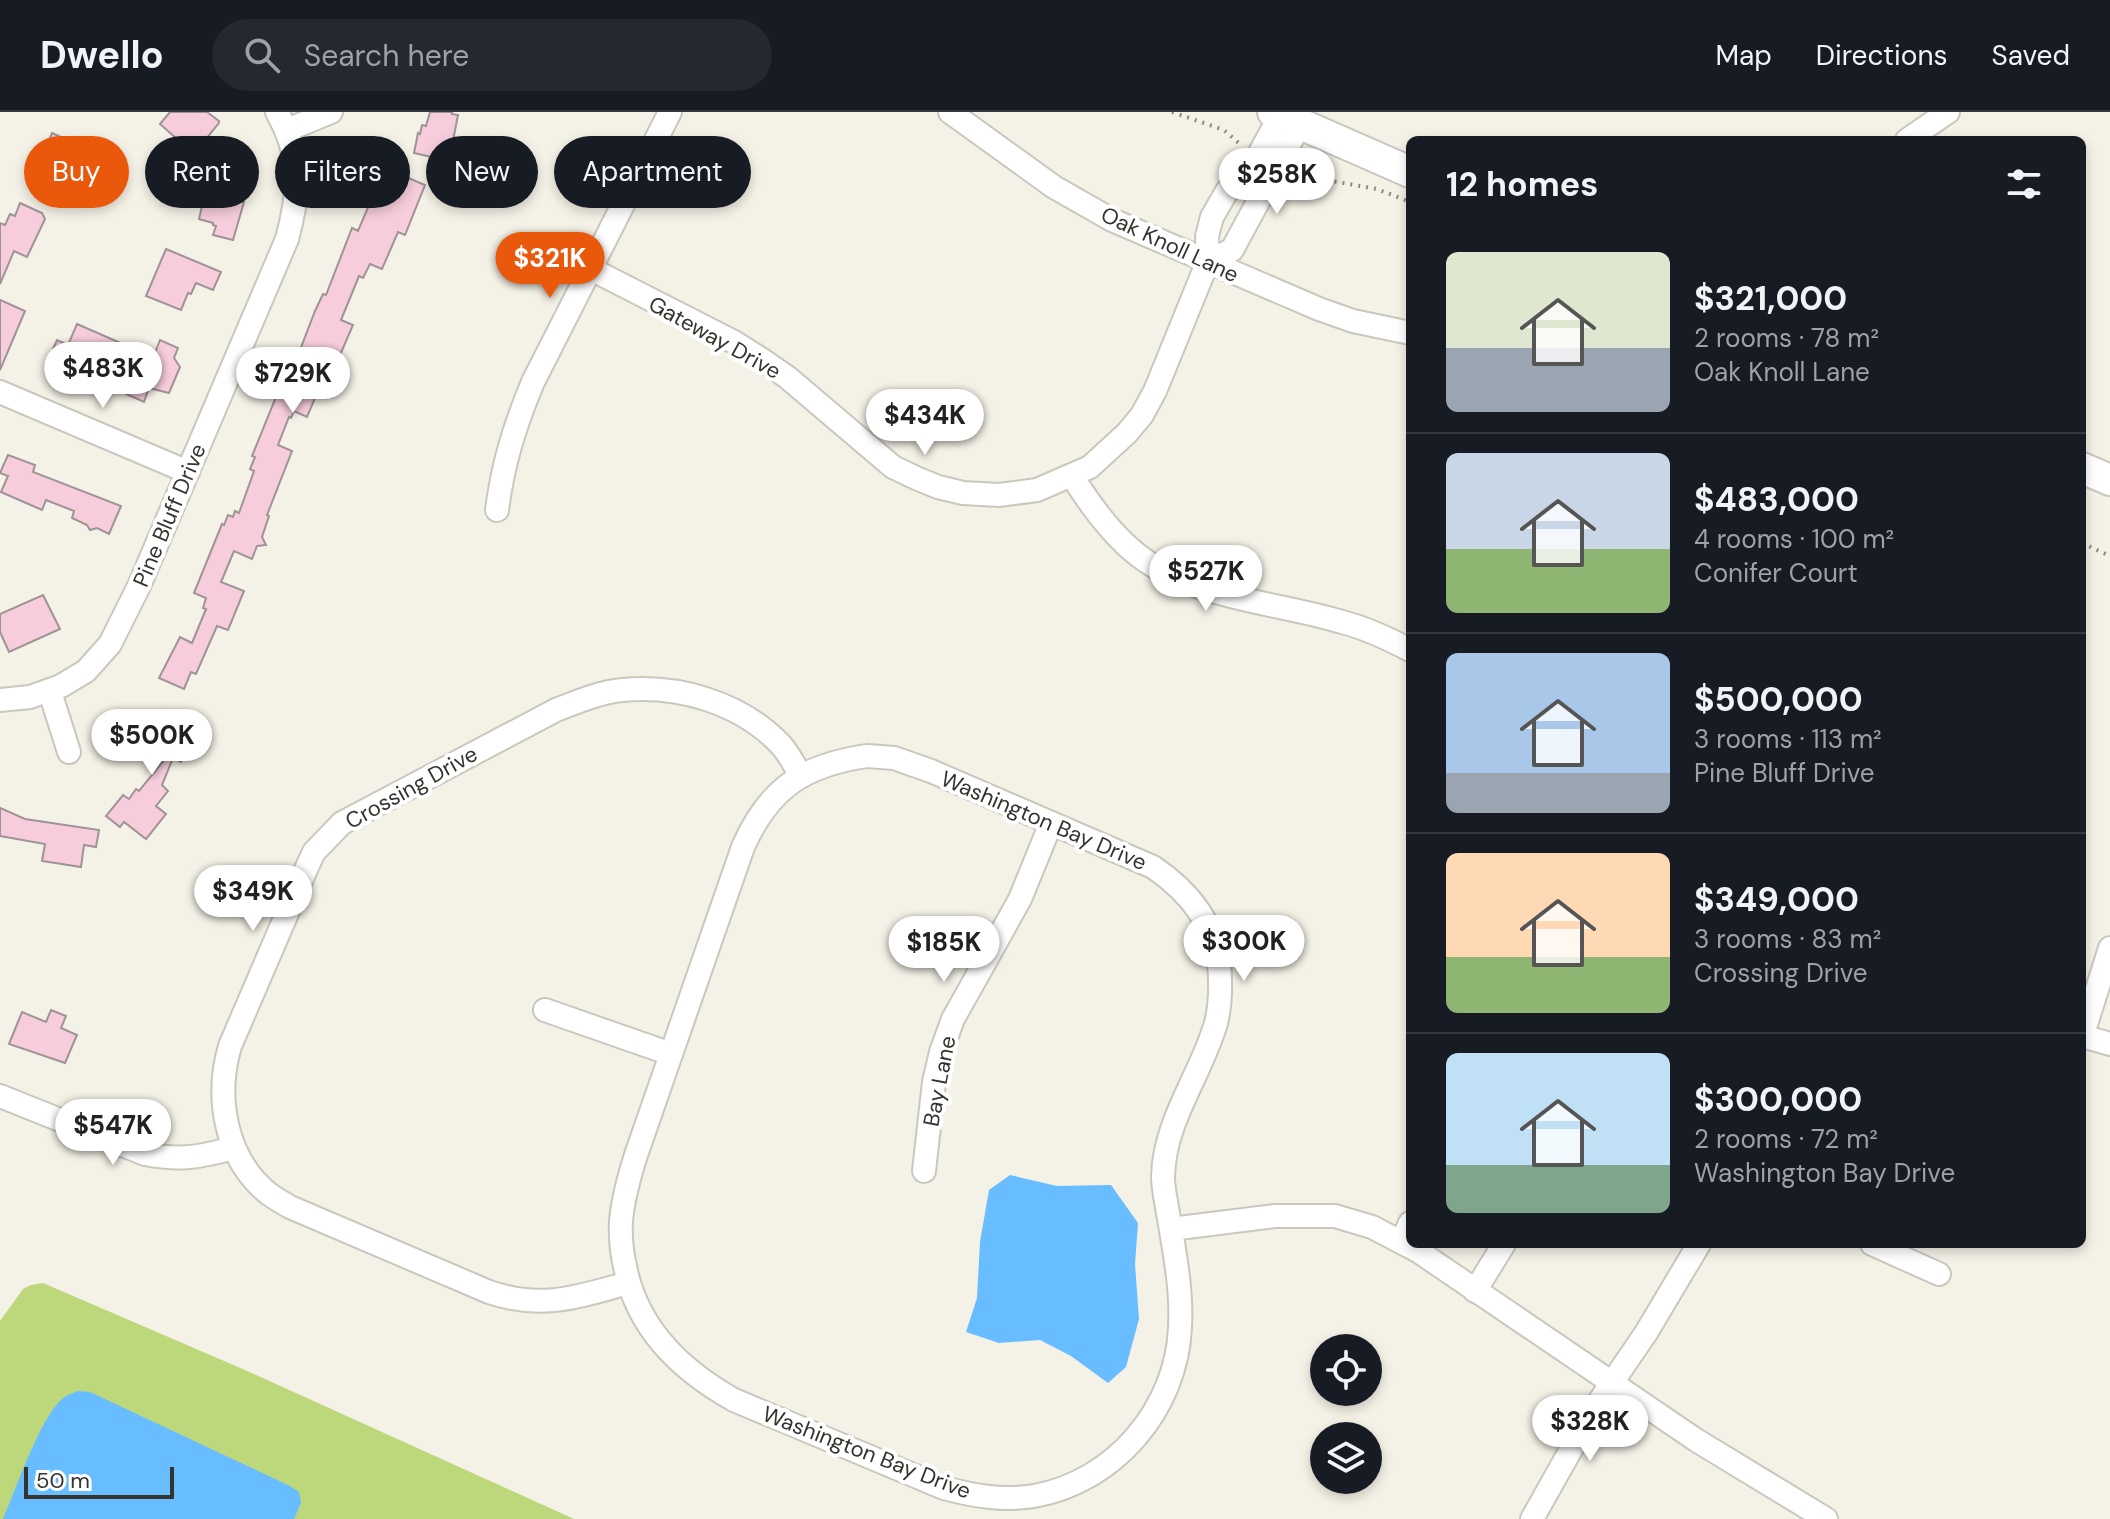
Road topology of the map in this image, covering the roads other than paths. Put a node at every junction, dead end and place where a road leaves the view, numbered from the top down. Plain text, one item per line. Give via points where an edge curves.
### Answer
1 (331, 112) edge
2 (670, 112) edge
3 (950, 112) edge
4 (1948, 112) edge
5 (1284, 116) edge
6 (282, 121) edge
7 (1913, 136) edge
8 (1406, 170) edge
9 (1208, 261) junction
10 (591, 269) junction
11 (1406, 332) edge
12 (0, 392) edge
13 (2086, 470) edge
14 (188, 472) junction
15 (1072, 476) junction
16 (2110, 480) edge
17 (497, 510) dead end
18 (1406, 648) edge
19 (50, 692) junction
20 (0, 700) edge
21 (69, 752) dead end
22 (801, 776) junction
23 (1051, 823) junction
24 (2110, 948) edge
25 (545, 1010) dead end
26 (2086, 1023) edge
27 (2086, 1037) edge
28 (2110, 1044) edge
29 (671, 1054) junction
30 (0, 1096) edge
31 (234, 1148) junction
32 (924, 1171) dead end
33 (1171, 1229) junction
34 (1406, 1232) edge
35 (1416, 1248) edge
36 (1502, 1248) edge
37 (1697, 1248) edge
38 (1881, 1248) edge
39 (1939, 1274) dead end
40 (628, 1283) junction
41 (1475, 1291) junction
42 (1611, 1384) junction
43 (1532, 1519) edge
44 (1826, 1519) edge

1 - 6 street, Pine Bluff Drive
2 - 10 street
3 - 9 street, Oak Knoll Lane via 1054,187 1112,220
4 - 7 street
5 - 8 main road
5 - 9 street, Gateway Drive via 1249,173 1227,191 1212,217
5 - 9 street via 1232,250
6 - 14 street, Pine Bluff Drive via 297,177 296,206 287,239
9 - 11 street, Oak Knoll Lane via 1319,309
9 - 15 street, Gateway Drive via 1142,415 1090,467
10 - 15 street, Gateway Drive via 761,359 893,467 916,478 963,493 999,495 1037,490
10 - 17 street via 516,421
12 - 14 street
13 - 16 main road
14 - 19 street, Pine Bluff Drive via 110,644 86,671
15 - 18 street via 1126,545 1173,575 1231,596 1343,622
19 - 20 street, Pine Bluff Drive
19 - 21 street
22 - 23 street, Washington Bay Drive via 841,760 894,758
22 - 29 street, Washington Bay Drive via 782,789 753,824
22 - 31 street, Crossing Drive via 782,746 725,706 684,693 620,690 556,710 342,823 314,852 230,1046 223,1091
23 - 32 street, Bay Lane via 1020,899 953,1019 934,1082
23 - 33 street, Washington Bay Drive via 1173,880 1216,944 1221,985 1215,1025 1166,1150 1163,1179
24 - 26 street
25 - 29 street
27 - 28 street
29 - 40 street, Washington Bay Drive via 625,1192 622,1255
30 - 31 street via 145,1154 183,1159
31 - 40 street, Crossing Drive via 267,1193 290,1207 512,1300 549,1302
33 - 34 street via 1275,1216 1335,1216
33 - 40 street, Washington Bay Drive via 1180,1325 1173,1375 1163,1398 1149,1422 1109,1463 1035,1496 1003,1499 944,1488 734,1400 683,1367 663,1346 644,1321
35 - 41 street
36 - 41 street
37 - 42 street
38 - 39 street
41 - 42 street
42 - 43 street
42 - 44 street

